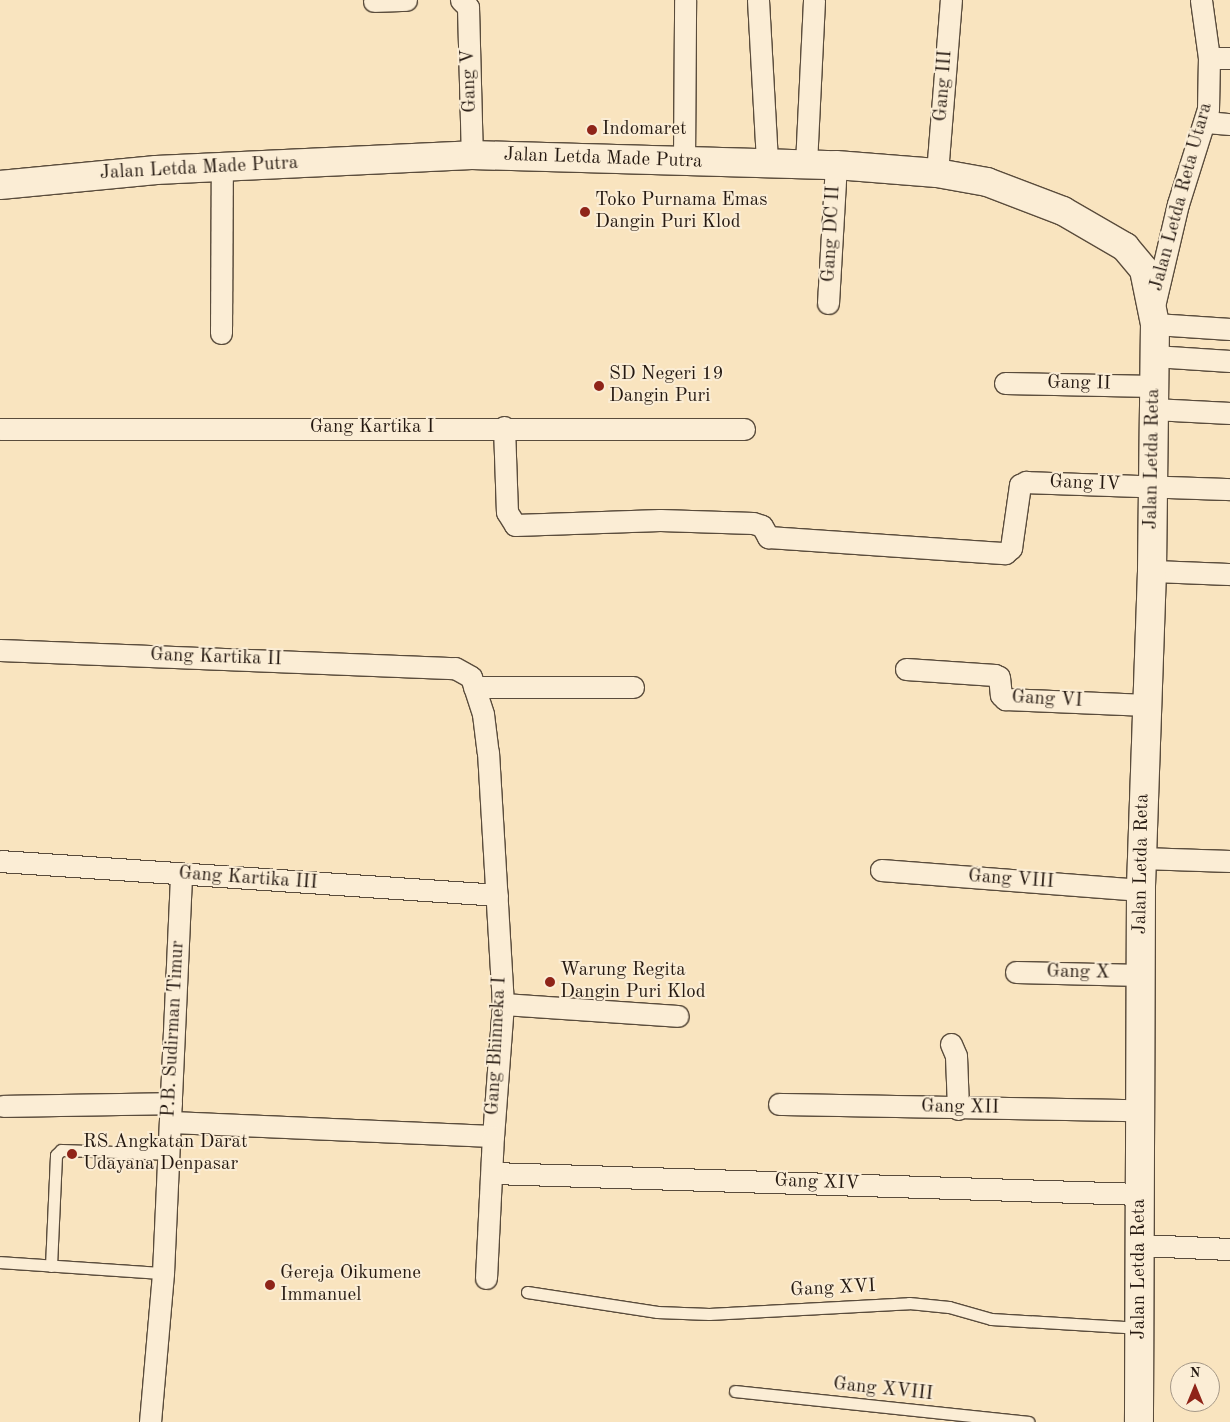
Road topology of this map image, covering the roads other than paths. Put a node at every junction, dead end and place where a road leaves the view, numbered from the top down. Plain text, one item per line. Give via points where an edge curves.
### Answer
1 (406, 0) edge
2 (686, 0) edge
3 (758, 0) edge
4 (814, 0) edge
5 (951, 0) edge
6 (1201, 0) edge
7 (374, 1) edge
8 (464, 4) edge
9 (1209, 58) junction
10 (1230, 58) edge
11 (1206, 122) junction
12 (1230, 124) edge
13 (472, 155) junction
14 (684, 162) junction
15 (767, 163) junction
16 (806, 164) junction
17 (836, 165) junction
18 (222, 166) junction
19 (937, 172) junction
20 (0, 185) edge
21 (828, 303) dead end
22 (1154, 315) junction
23 (1230, 329) edge
24 (221, 333) dead end
25 (1154, 356) junction
26 (1230, 361) edge
27 (1005, 383) dead end
28 (1153, 397) junction
29 (1230, 413) edge
30 (504, 428) junction
31 (0, 429) edge
32 (744, 429) dead end
33 (1152, 487) junction
34 (1230, 489) edge
35 (1152, 571) junction
36 (1230, 574) edge
37 (0, 650) edge
38 (432, 667) joint
39 (906, 669) dead end
40 (474, 687) junction
41 (633, 687) dead end
42 (1147, 705) junction
43 (1141, 858) junction
44 (0, 861) edge
45 (1230, 861) edge
46 (881, 870) dead end
47 (181, 875) junction
48 (1140, 890) junction
49 (497, 895) junction
50 (1016, 972) dead end
51 (1140, 975) junction
52 (503, 1004) junction
53 (678, 1016) dead end
54 (952, 1044) dead end
55 (780, 1104) dead end
56 (3, 1106) dead end
57 (958, 1109) junction
58 (1140, 1110) junction
59 (170, 1113) junction
60 (494, 1136) junction
61 (168, 1154) junction
62 (494, 1173) junction
63 (1140, 1194) junction
64 (1140, 1245) junction
65 (1230, 1249) edge
66 (0, 1262) edge
67 (51, 1266) junction
68 (163, 1273) junction
69 (486, 1278) dead end
70 (527, 1292) dead end
71 (1141, 1328) junction
72 (735, 1391) dead end
73 (150, 1422) edge
74 (1028, 1422) edge
75 (1139, 1422) edge

1 - 7 street
2 - 14 street
3 - 15 street
4 - 16 street
5 - 19 street, Gang III
6 - 9 street, Jalan Letda Reta Utara
8 - 13 street, Gang V
9 - 10 street
9 - 11 street, Jalan Letda Reta Utara via 1210,92
11 - 12 street
11 - 22 street, Jalan Letda Reta Utara via 1178,204
13 - 14 street, Jalan Letda Made Putra
13 - 18 street, Jalan Letda Made Putra
14 - 15 street, Jalan Letda Made Putra
15 - 16 street, Jalan Letda Made Putra
16 - 17 street, Jalan Letda Made Putra
17 - 19 street, Jalan Letda Made Putra
17 - 21 street, Gang DC II
18 - 20 street, Jalan Letda Made Putra via 102,173
18 - 24 street
19 - 22 street, Jalan Letda Made Putra via 987,182 1063,211 1125,247 1144,270
22 - 23 street
22 - 25 street, Jalan Letda Reta
25 - 26 street
25 - 28 street, Jalan Letda Reta
27 - 28 street, Gang II
28 - 29 street
28 - 33 street, Jalan Letda Reta
30 - 31 street, Gang Kartika I
30 - 32 street, Gang Kartika I
30 - 33 street, Gang IV via 507,512 515,525 660,520 753,523 762,526 768,537 1005,553 1011,548 1020,485 1026,482
33 - 34 street, Gang IV
33 - 35 street, Jalan Letda Reta
35 - 36 street
35 - 42 street, Jalan Letda Reta
37 - 38 street, Gang Kartika II
38 - 40 street, Gang Bhinneka I via 455,668 472,678
39 - 42 street, Gang VI via 995,675 999,677 1001,695 1005,699
40 - 41 street
40 - 49 street, Gang Bhinneka I via 483,714 488,752
42 - 43 street, Jalan Letda Reta
43 - 45 street
43 - 48 street, Jalan Letda Reta
44 - 47 street, Gang Kartika III
46 - 48 street, Gang VIII
47 - 49 street, Gang Kartika III
47 - 59 street, P.B. Sudirman Timur
48 - 51 street, Jalan Letda Reta
49 - 52 street, Gang Bhinneka I
50 - 51 street, Gang X
51 - 58 street, Jalan Letda Reta
52 - 53 street
52 - 60 street, Gang Bhinneka I
54 - 57 street via 956,1056
55 - 57 street, Gang XII
56 - 59 street, Gang Bhinneka I
57 - 58 street, Gang XII
58 - 63 street, Jalan Letda Reta
59 - 60 street, Gang Bhinneka I
59 - 61 street, P.B. Sudirman Timur
60 - 62 street
61 - 67 lane via 61,1150 56,1155
61 - 68 street, P.B. Sudirman Timur
62 - 63 street, Gang XIV
62 - 69 street
63 - 64 street, Jalan Letda Reta
64 - 65 street
64 - 71 street, Jalan Letda Reta
66 - 67 lane
67 - 68 lane
68 - 73 street, P.B. Sudirman Timur
70 - 71 lane, Gang XVI via 657,1312 708,1314 909,1303 949,1307 1009,1320
71 - 75 street, Jalan Letda Reta
72 - 74 lane, Gang XVIII

